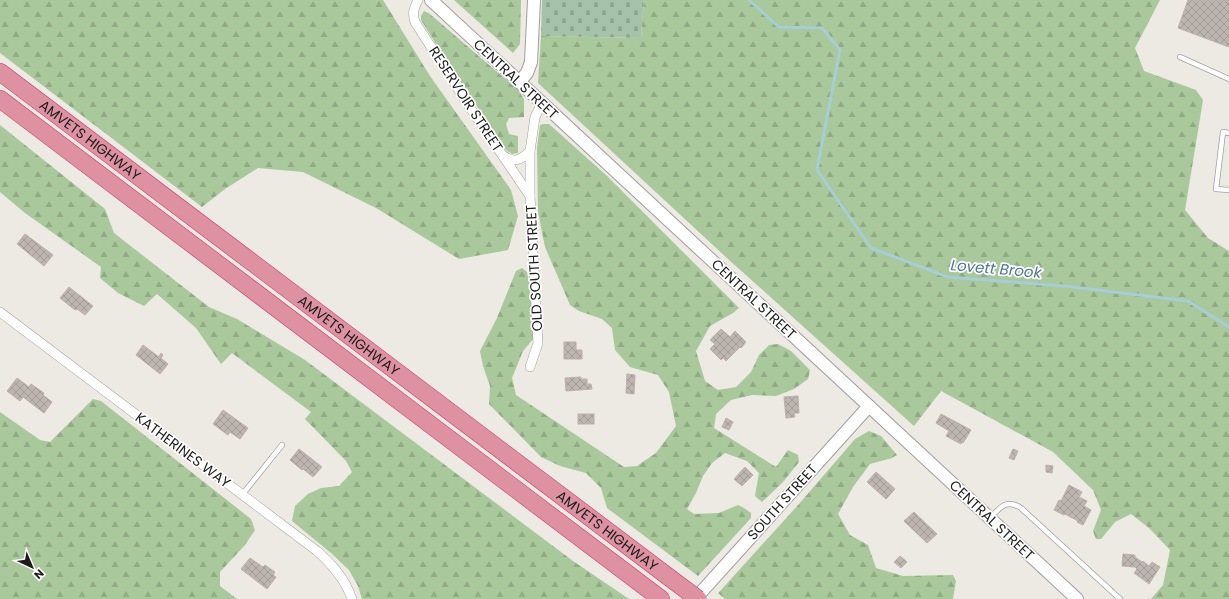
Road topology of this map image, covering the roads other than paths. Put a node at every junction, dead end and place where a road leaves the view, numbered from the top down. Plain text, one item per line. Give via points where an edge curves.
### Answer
1 (418, 0) edge
2 (431, 0) edge
3 (534, 0) edge
4 (1180, 57) dead end
5 (0, 72) edge
6 (1229, 78) edge
7 (519, 82) junction
8 (0, 100) edge
9 (542, 103) junction
10 (1229, 133) edge
11 (530, 151) junction
12 (501, 154) junction
13 (1229, 190) edge
14 (530, 196) junction
15 (0, 312) edge
16 (530, 367) dead end
17 (869, 406) junction
18 (282, 445) dead end
19 (242, 495) junction
20 (990, 518) junction
21 (658, 597) edge
22 (352, 599) edge
23 (696, 599) edge
24 (1077, 599) edge
25 (1120, 599) edge

1 - 12 street, RESERVOIR STREET via 413,11 415,22
2 - 7 street, CENTRAL STREET
3 - 7 street via 531,62 527,73
4 - 6 lane
5 - 23 highway, AMVETS HIGHWAY, bridge
7 - 9 street, CENTRAL STREET
8 - 21 highway, AMVETS HIGHWAY
9 - 11 street via 535,117
9 - 17 street, CENTRAL STREET
10 - 13 lane via 1223,132 1216,189
11 - 12 street via 524,158 517,160 508,159
11 - 14 street, OLD SOUTH STREET
12 - 14 street, RESERVOIR STREET
14 - 16 street, OLD SOUTH STREET via 538,342
15 - 19 street, KATHERINES WAY
17 - 20 street, CENTRAL STREET
17 - 23 street, SOUTH STREET
18 - 19 lane
19 - 22 street, KATHERINES WAY via 329,562 348,587
20 - 24 street, CENTRAL STREET
20 - 25 lane via 1004,505 1016,504

